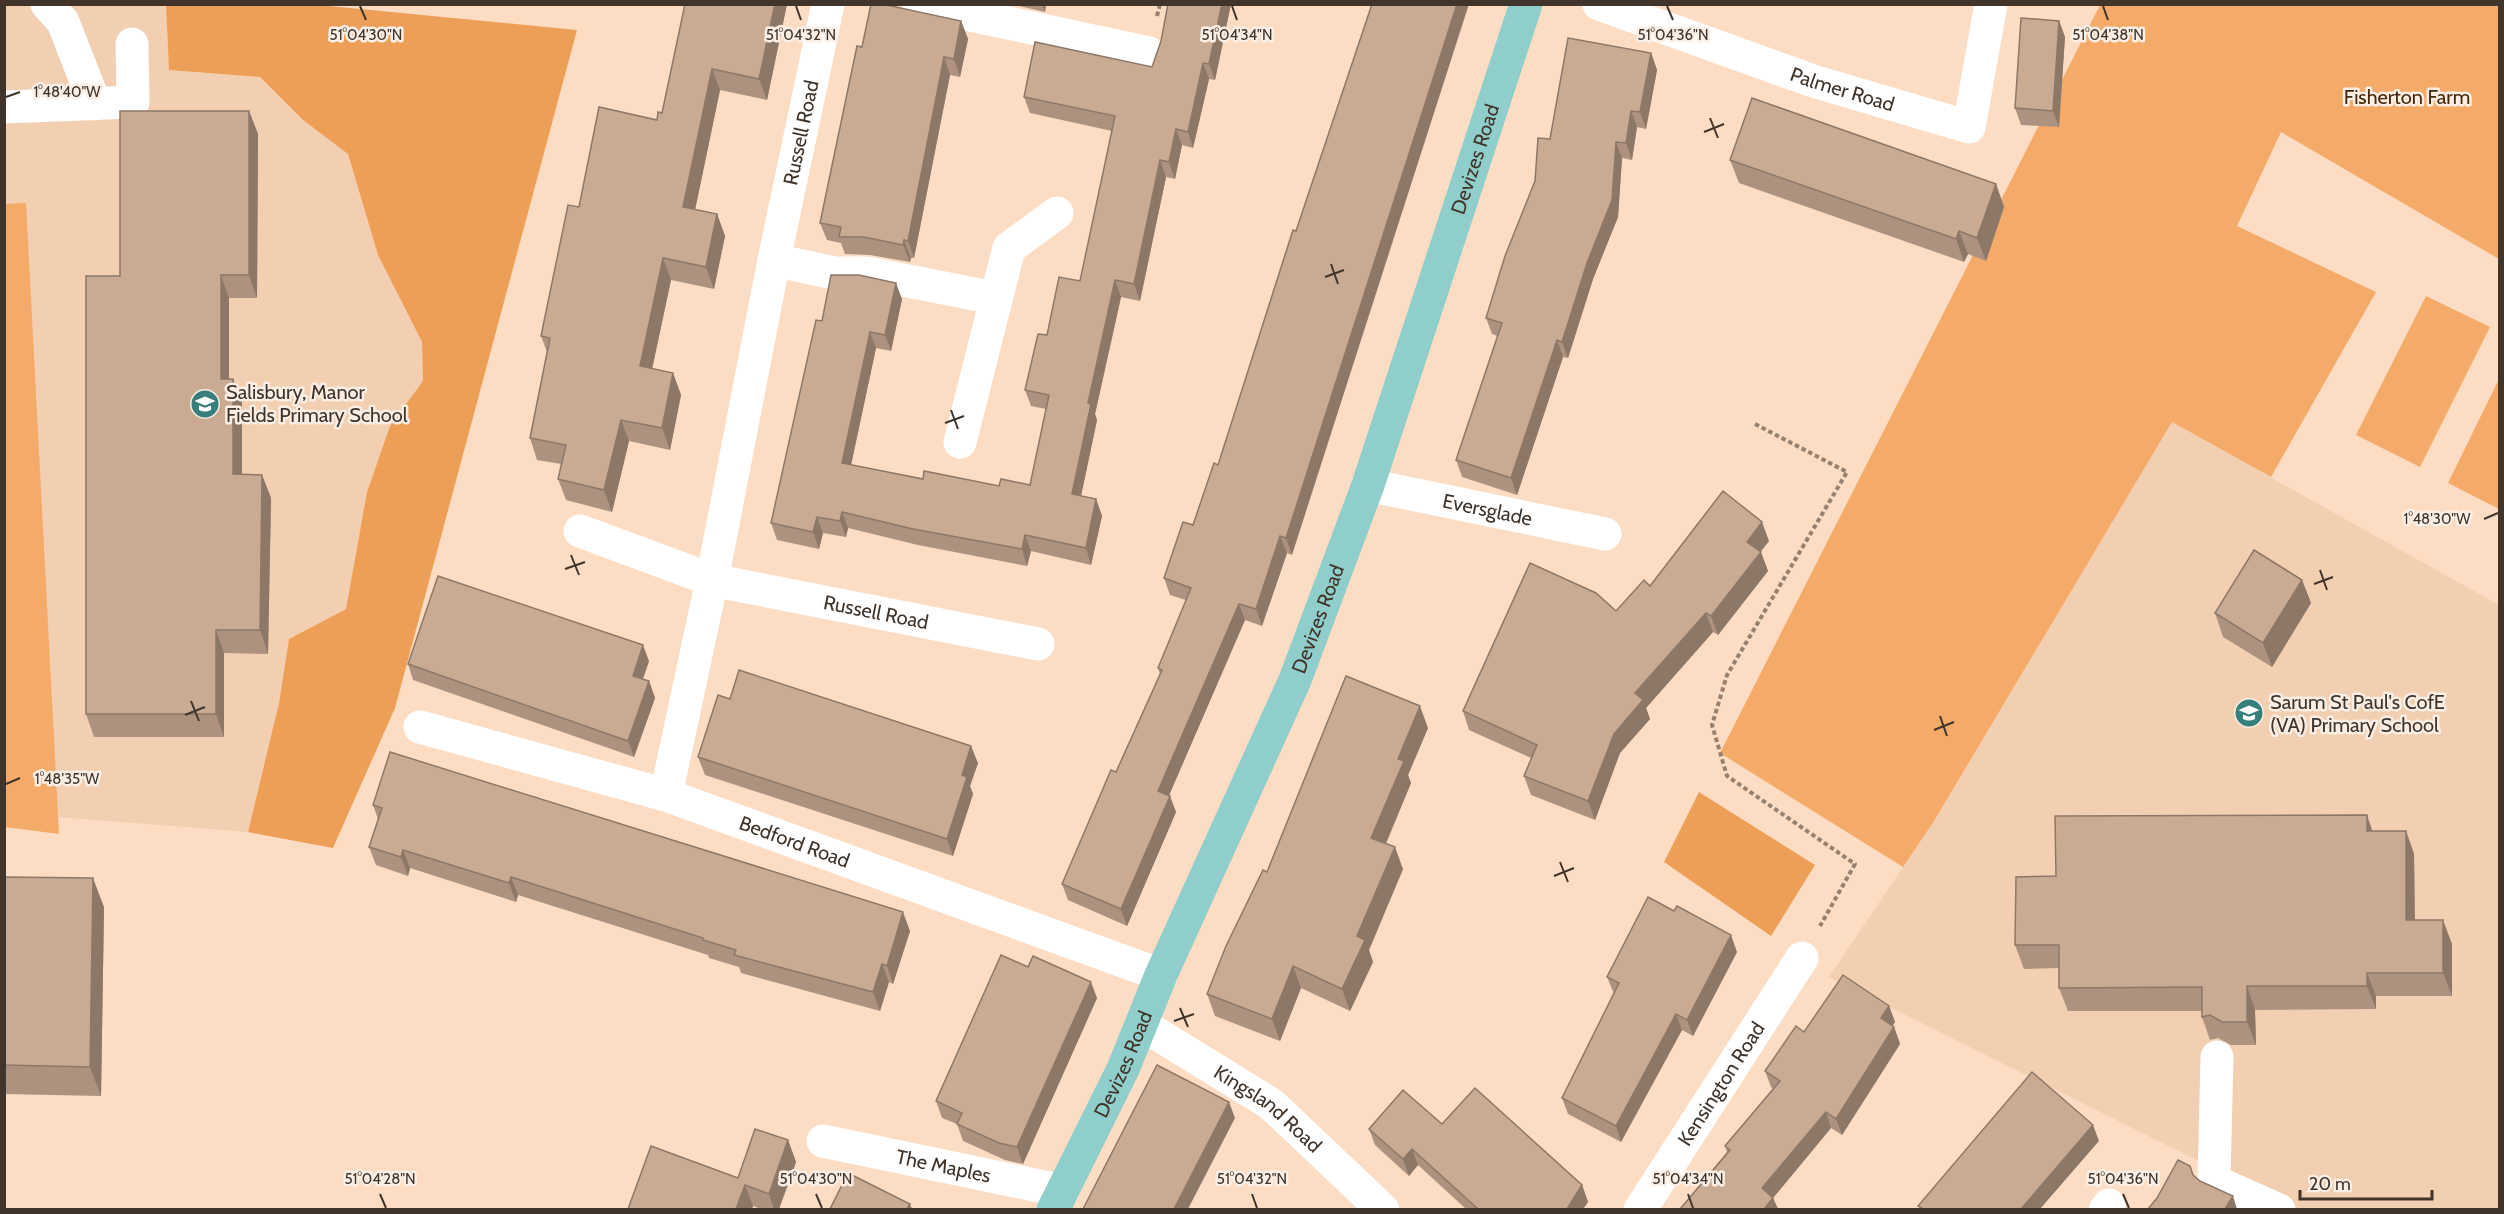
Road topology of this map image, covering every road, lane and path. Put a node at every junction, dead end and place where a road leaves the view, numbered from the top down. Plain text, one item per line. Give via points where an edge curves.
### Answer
1 (46, 4) edge
2 (828, 4) edge
3 (919, 4) edge
4 (1526, 4) edge
5 (1599, 4) edge
6 (1991, 4) edge
7 (132, 44) dead end
8 (1149, 53) dead end
9 (95, 104) junction
10 (4, 107) edge
11 (1058, 213) dead end
12 (774, 260) junction
13 (995, 298) junction
14 (1755, 424) dead end
15 (960, 442) dead end
16 (1368, 485) junction
17 (580, 531) dead end
18 (1605, 534) dead end
19 (712, 580) junction
20 (1038, 644) dead end
21 (420, 727) dead end
22 (666, 795) junction
23 (1802, 958) joint
24 (1161, 975) junction
25 (1142, 1024) junction
26 (2217, 1057) dead end
27 (823, 1141) dead end
28 (1058, 1200) edge
29 (1383, 1209) edge
30 (1640, 1209) edge
31 (2279, 1209) edge

1 - 9 street via 63,22
2 - 12 street, Russell Road
3 - 8 street
4 - 16 main road, Devizes Road
5 - 6 street, Palmer Road via 1813,81 1969,127
7 - 9 street via 134,102
9 - 10 street
11 - 13 street via 1009,248
12 - 13 street
12 - 19 street, Russell Road
13 - 15 street
14 - 23 path via 1847,472 1727,675 1712,725 1727,776 1855,864
16 - 18 street, Eversglade
16 - 24 main road, Devizes Road via 1295,680
17 - 19 street, Russell Road
19 - 20 street, Russell Road
19 - 22 street, Russell Road
21 - 22 street, Bedford Road
22 - 24 street, Bedford Road
23 - 30 street, Kensington Road
24 - 25 main road, Devizes Road
25 - 28 main road, Devizes Road
25 - 29 street, Kingsland Road via 1271,1104
26 - 31 street via 2214,1181
27 - 28 street, The Maples

